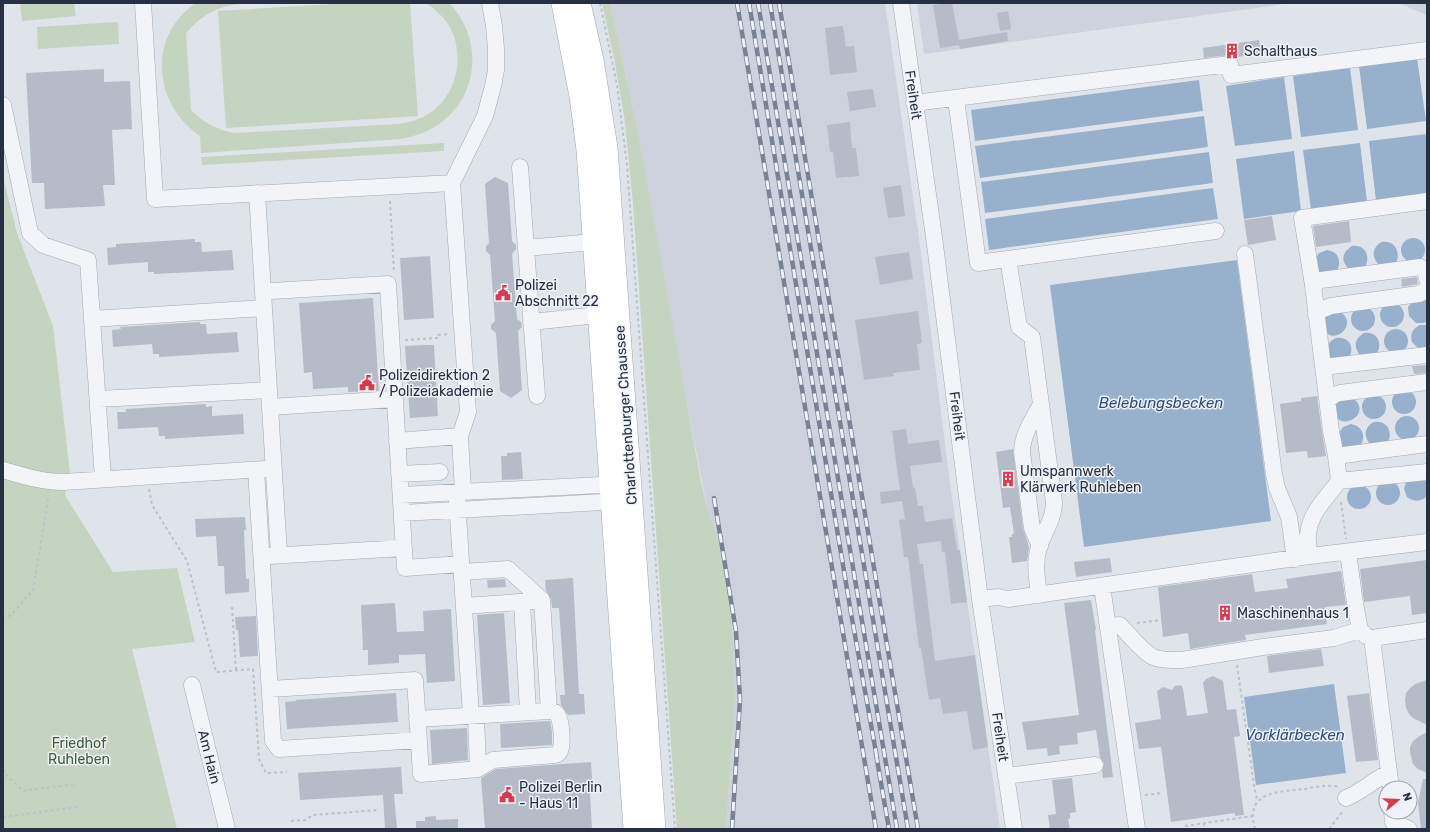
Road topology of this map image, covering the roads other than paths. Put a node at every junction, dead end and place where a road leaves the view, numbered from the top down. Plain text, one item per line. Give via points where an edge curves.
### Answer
1 (143, 3) edge
2 (490, 3) edge
3 (562, 3) edge
4 (580, 3) edge
5 (900, 3) edge
6 (1427, 50) edge
7 (956, 99) junction
8 (914, 103) junction
9 (3, 105) edge
10 (520, 167) dead end
11 (452, 182) junction
12 (257, 193) junction
13 (1427, 201) edge
14 (1216, 231) dead end
15 (593, 242) junction
16 (526, 248) junction
17 (1245, 254) dead end
18 (1008, 258) junction
19 (1427, 279) edge
20 (1312, 285) junction
21 (1427, 288) edge
22 (272, 291) dead end
23 (264, 308) junction
24 (598, 315) junction
25 (1316, 315) junction
26 (92, 319) junction
27 (531, 322) junction
28 (1427, 354) edge
29 (1323, 367) junction
30 (1427, 382) edge
31 (269, 390) junction
32 (537, 396) dead end
33 (98, 399) junction
34 (395, 399) junction
35 (1328, 400) junction
36 (1041, 404) junction
37 (270, 407) junction
38 (460, 436) junction
39 (398, 440) junction
40 (1427, 444) edge
41 (1336, 456) junction
42 (274, 469) junction
43 (3, 470) edge
44 (256, 470) junction
45 (440, 472) dead end
46 (1427, 472) edge
47 (399, 474) junction
48 (103, 479) junction
49 (1336, 485) junction
50 (460, 492) junction
51 (632, 492) junction
52 (611, 493) junction
53 (400, 495) junction
54 (458, 510) junction
55 (402, 513) junction
56 (1427, 542) edge
57 (1040, 546) junction
58 (404, 548) junction
59 (1348, 552) junction
60 (261, 556) junction
61 (279, 556) junction
62 (1303, 558) junction
63 (461, 568) junction
64 (1102, 586) junction
65 (1039, 594) junction
66 (980, 599) junction
67 (542, 600) junction
68 (522, 602) junction
69 (464, 606) junction
70 (1114, 626) junction
71 (1427, 630) edge
72 (1366, 634) junction
73 (192, 685) dead end
74 (270, 690) junction
75 (549, 711) junction
76 (528, 712) junction
77 (473, 716) junction
78 (417, 719) junction
79 (418, 740) junction
80 (1095, 765) dead end
81 (478, 769) junction
82 (1006, 776) junction
83 (1390, 780) edge
84 (1346, 798) road end
85 (1392, 821) edge
86 (227, 829) edge
87 (634, 829) edge
88 (655, 829) edge
89 (1014, 829) edge
90 (1137, 829) edge
91 (1409, 829) edge

1 - 12 street via 154,199
2 - 11 street via 496,49 493,86 485,116
3 - 15 main road, Charlottenburger Chaussee via 580,96 587,150
4 - 51 main road, Charlottenburger Chaussee via 593,60 607,148
5 - 8 street, Freiheit
6 - 7 street via 1231,76 1230,64
7 - 8 street
7 - 18 street via 978,263
8 - 66 street, Freiheit via 935,245
9 - 26 street via 30,233 43,245 88,260
10 - 16 street
11 - 12 street
11 - 38 street via 468,412
12 - 23 street
13 - 20 street via 1302,218
14 - 18 street
15 - 16 street
15 - 24 main road, Charlottenburger Chaussee
16 - 27 street
17 - 62 street via 1274,474
18 - 36 street via 1019,327 1032,337
19 - 20 street via 1425,270 1420,267 1321,280
20 - 25 street
21 - 25 street via 1419,294 1331,306
22 - 34 street via 388,284
23 - 26 street
23 - 31 street
24 - 27 street
24 - 52 main road, Charlottenburger Chaussee
25 - 29 street
26 - 33 street
27 - 32 street
28 - 29 street
29 - 35 street
30 - 35 street via 1340,393
31 - 33 street
31 - 37 street
33 - 48 street
34 - 37 street
34 - 39 street
35 - 41 street
36 - 57 street via 1054,510
36 - 57 street via 1022,443 1032,528
37 - 42 street
38 - 39 street
38 - 50 street
39 - 47 street
40 - 41 street
41 - 49 street
42 - 44 street
42 - 61 street
43 - 48 street via 51,482
44 - 48 street
44 - 60 street
45 - 47 street
46 - 49 street
47 - 53 street
49 - 62 street via 1318,506 1310,521
50 - 52 street
50 - 53 street
50 - 54 street
51 - 52 street
51 - 88 main road, Charlottenburger Chaussee
52 - 54 street
52 - 87 main road, Charlottenburger Chaussee
53 - 55 street
54 - 55 street
54 - 63 street
55 - 58 street
56 - 59 street
57 - 65 street via 1036,562
58 - 61 street
58 - 63 street via 405,568
59 - 62 street
59 - 72 street via 1356,611
60 - 61 street
60 - 74 street
62 - 64 street
63 - 67 street via 508,569
63 - 69 street
64 - 65 street
64 - 70 street
65 - 66 street via 1008,599
66 - 82 street, Freiheit
67 - 68 street
67 - 75 street
68 - 69 street
68 - 76 street
69 - 77 street
70 - 72 street via 1152,656 1182,660
70 - 90 street
71 - 72 street
72 - 83 street
73 - 86 street, Am Hain
74 - 78 street via 415,680
74 - 79 street via 273,741 279,749
75 - 76 street
75 - 81 street via 556,713 561,724 562,740 559,753 493,760
76 - 77 street
77 - 78 street
77 - 81 street
78 - 79 street
79 - 81 street via 421,774
80 - 82 street
82 - 89 street, Freiheit
83 - 84 street via 1380,777
85 - 91 street

